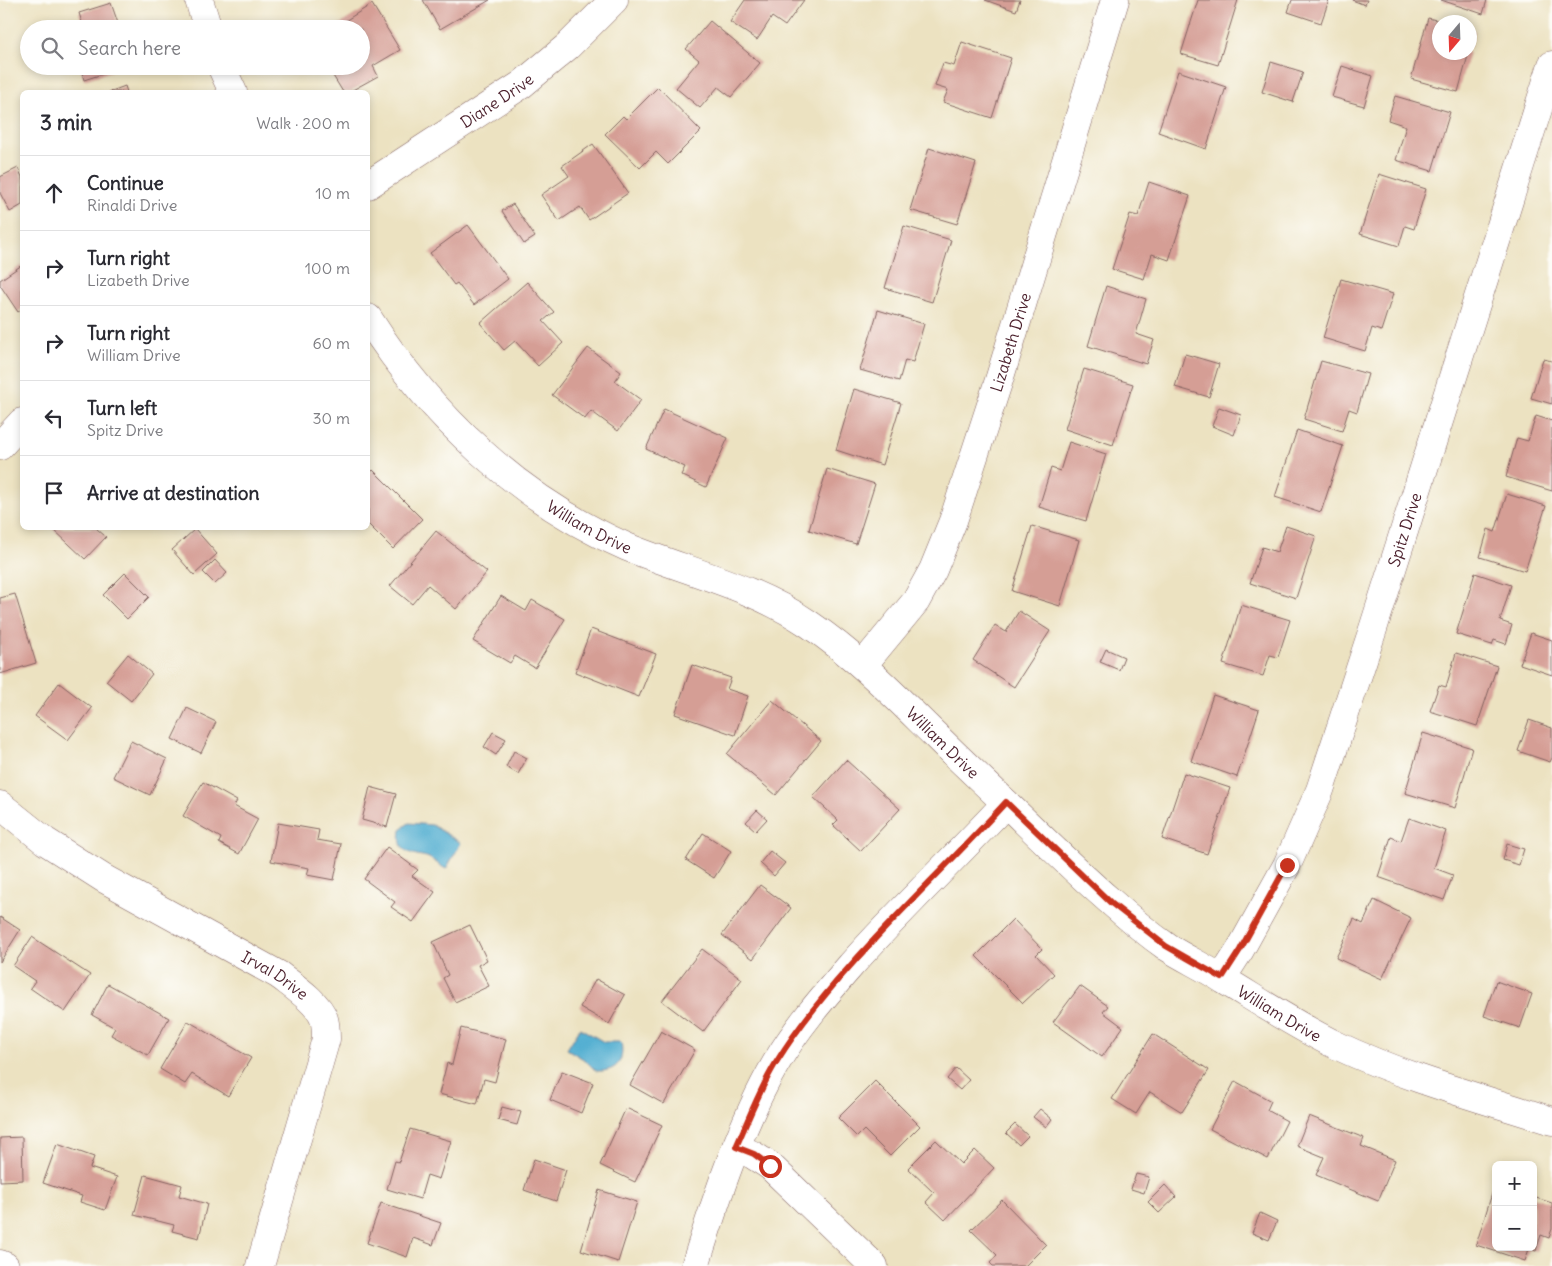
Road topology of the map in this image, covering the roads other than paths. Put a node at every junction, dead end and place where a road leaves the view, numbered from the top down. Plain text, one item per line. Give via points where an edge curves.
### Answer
1 (199, 0) edge
2 (614, 0) edge
3 (1115, 0) edge
4 (205, 20) edge
5 (1552, 65) edge
6 (225, 75) edge
7 (232, 90) edge
8 (370, 184) edge
9 (370, 321) edge
10 (20, 424) edge
11 (0, 446) edge
12 (863, 665) junction
13 (1006, 802) junction
14 (0, 805) edge
15 (1222, 978) junction
16 (1552, 1121) edge
17 (736, 1147) junction
18 (0, 1264) edge
19 (6, 1266) edge
20 (260, 1266) edge
21 (695, 1266) edge
22 (874, 1266) edge

1 - 4 street
2 - 8 street, Diane Drive via 568,46 521,85
3 - 12 street, Lizabeth Drive via 953,522 916,601
5 - 15 street, Spitz Drive via 1320,790 1287,865
6 - 7 street
9 - 12 street, William Drive via 422,392 485,456 526,489 572,519 627,546 766,600 804,621
10 - 11 street
12 - 13 street, William Drive
13 - 15 street, William Drive via 1111,903 1166,946
13 - 17 street via 829,990 777,1060
14 - 20 street, Irval Drive via 103,878 279,975 316,1006 324,1018 326,1039
15 - 16 street, William Drive via 1338,1046 1404,1073
17 - 21 street
17 - 22 street via 754,1154 770,1166
18 - 19 street

